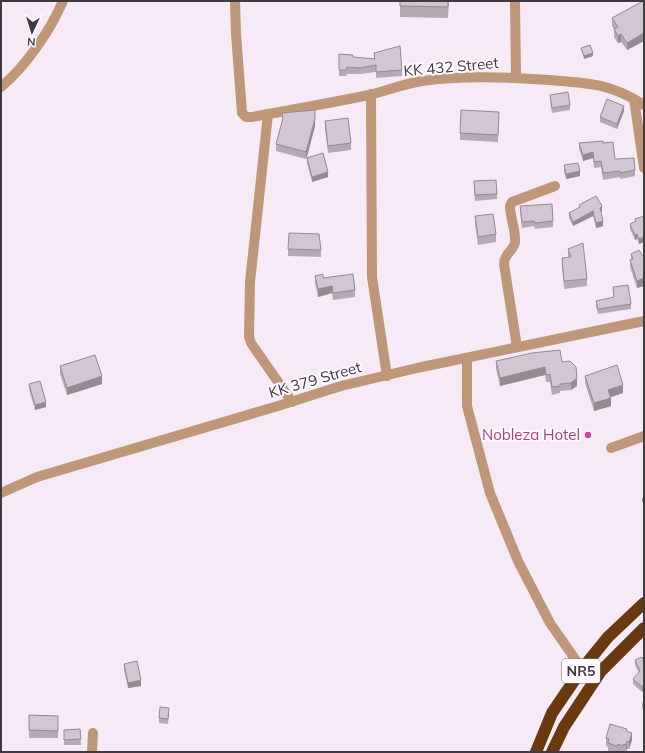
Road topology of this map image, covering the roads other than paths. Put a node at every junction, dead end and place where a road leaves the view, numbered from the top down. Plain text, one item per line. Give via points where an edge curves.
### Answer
1 (63, 1) edge
2 (235, 1) edge
3 (515, 1) edge
4 (516, 77) junction
5 (1, 87) edge
6 (371, 94) junction
7 (634, 99) junction
8 (644, 106) edge
9 (268, 114) junction
10 (644, 168) edge
11 (555, 186) dead end
12 (644, 321) edge
13 (517, 347) junction
14 (467, 358) junction
15 (387, 376) junction
16 (292, 402) junction
17 (644, 436) edge
18 (611, 448) dead end
19 (1, 493) edge
20 (644, 603) edge
21 (644, 628) edge
22 (582, 669) junction
23 (93, 733) dead end
24 (92, 752) edge
25 (536, 752) edge
26 (552, 752) edge

1 - 5 street via 30,54
2 - 9 street, KK 432 Street via 242,113 246,117
3 - 4 street
4 - 6 street, KK 432 Street via 422,81
4 - 7 street, KK 432 Street via 600,85
6 - 9 street, KK 432 Street
6 - 15 street via 372,277
7 - 8 street, KK 432 Street
7 - 10 street
9 - 16 street via 250,282 249,337
11 - 13 street via 512,202 510,206 515,241 504,257 504,264
12 - 13 street, KK 379 Street
13 - 14 street, KK 379 Street
14 - 15 street, KK 379 Street
14 - 22 street via 467,406 490,493 518,561 550,623
15 - 16 street, KK 379 Street via 341,386
16 - 19 street, KK 379 Street via 37,477
17 - 18 street
20 - 22 highway, NR5 via 608,637
21 - 26 highway, NR5 via 601,671 564,727
22 - 25 highway, NR5 via 552,713
23 - 24 street

